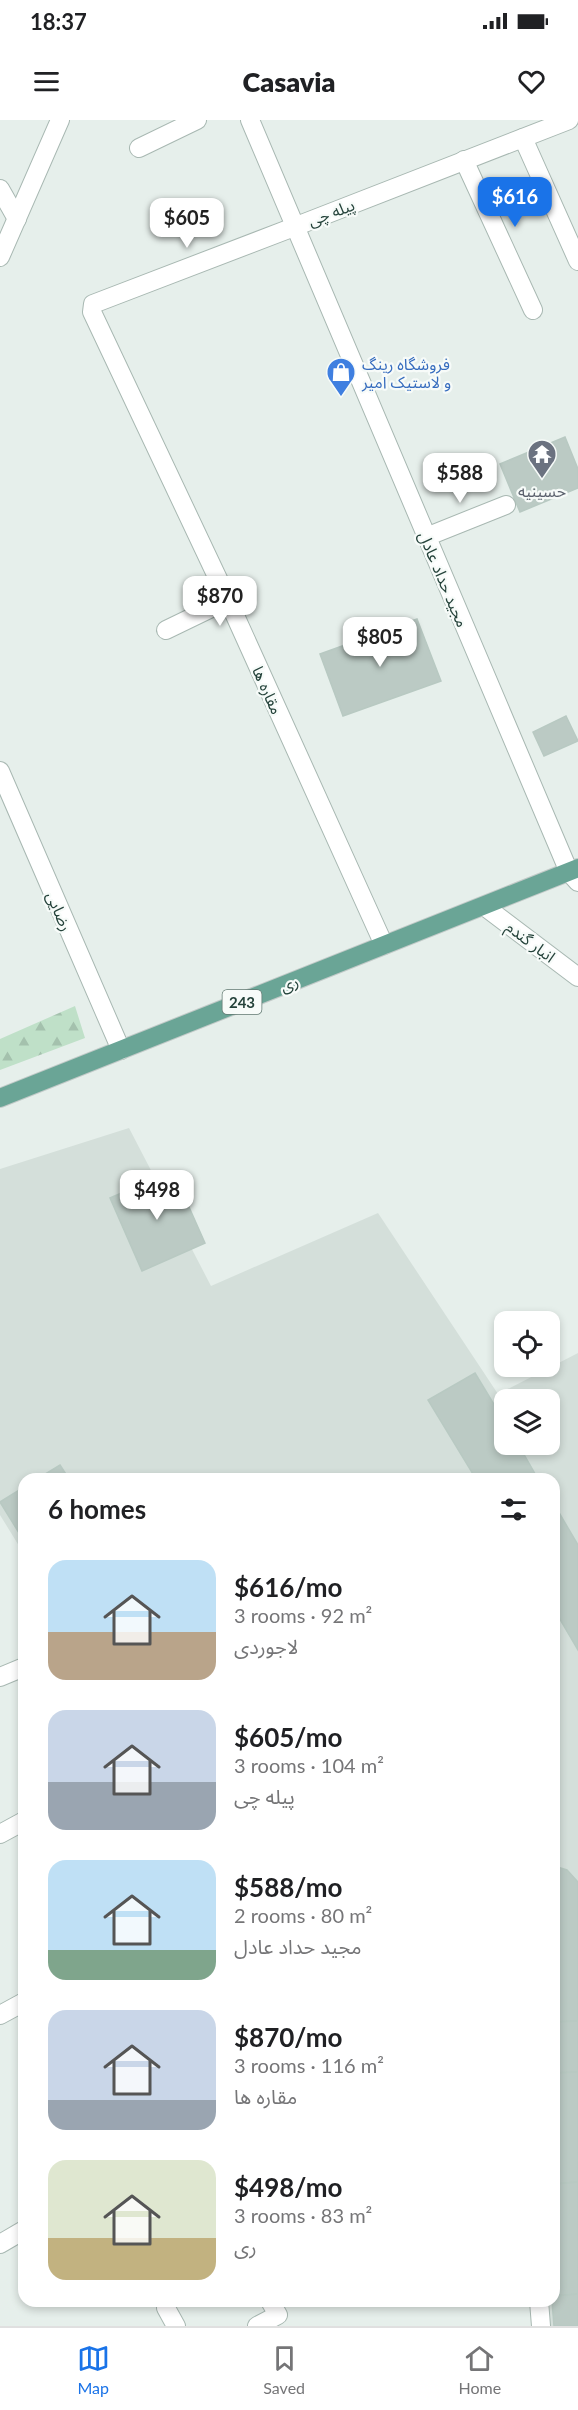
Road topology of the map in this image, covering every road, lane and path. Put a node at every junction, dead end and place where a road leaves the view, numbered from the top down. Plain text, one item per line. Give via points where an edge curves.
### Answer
1 (60, 120) edge
2 (198, 120) edge
3 (250, 120) edge
4 (569, 120) edge
5 (523, 138) junction
6 (139, 148) dead end
7 (464, 160) junction
8 (0, 189) edge
9 (17, 219) junction
10 (294, 226) junction
11 (0, 257) edge
12 (578, 261) edge
13 (93, 304) joint
14 (533, 310) dead end
15 (506, 505) dead end
16 (426, 537) junction
17 (228, 600) junction
18 (166, 630) dead end
19 (0, 771) edge
20 (575, 874) edge
21 (484, 906) junction
22 (384, 945) junction
23 (578, 977) edge
24 (120, 1050) junction
25 (0, 1098) edge
26 (18, 1670) edge
27 (0, 1677) edge
28 (18, 1824) edge
29 (0, 1834) edge
30 (18, 2005) edge
31 (0, 2015) edge
32 (18, 2234) edge
33 (0, 2244) edge
34 (540, 2307) edge
35 (166, 2308) dead end
36 (274, 2308) edge
37 (176, 2326) edge
38 (257, 2326) edge
39 (542, 2326) edge

1 - 9 street
2 - 6 street
3 - 10 street, مجید حداد عادل
4 - 5 street, پیله چی
5 - 7 street, پیله چی
5 - 12 street
7 - 10 street, پیله چی
7 - 14 street
8 - 9 street
9 - 11 street
10 - 13 street, پیله چی
10 - 16 street, مجید حداد عادل
13 - 17 street, مقاره ها via 92,312
15 - 16 street
16 - 20 street, مجید حداد عادل
17 - 18 street
17 - 22 street, مقاره ها
19 - 24 street, رضایی
20 - 21 main road, ری / 243
21 - 22 main road, ری / 243
21 - 23 street, انبار گندم
22 - 24 main road, ری / 243
24 - 25 main road, ری / 243
26 - 27 street
28 - 29 street
30 - 31 street
32 - 33 street
34 - 39 street
35 - 37 street
36 - 38 street

